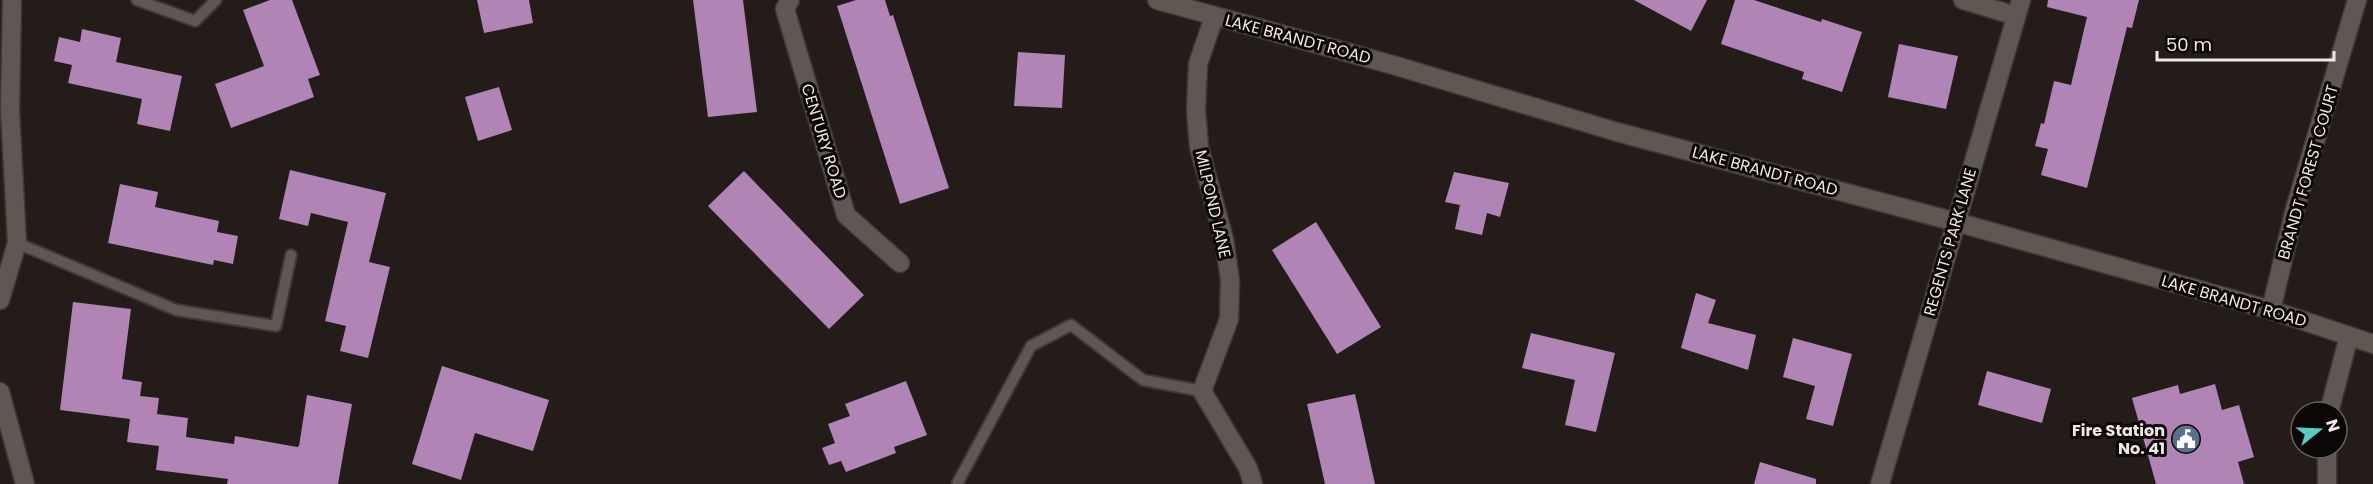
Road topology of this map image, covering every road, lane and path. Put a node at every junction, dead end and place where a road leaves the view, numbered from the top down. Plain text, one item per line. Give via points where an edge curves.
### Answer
1 (12, 0) edge
2 (216, 0) edge
3 (790, 0) edge
4 (1157, 0) edge
5 (1963, 0) edge
6 (2357, 0) edge
7 (145, 1) edge
8 (2018, 8) edge
9 (1214, 17) junction
10 (1956, 222) junction
11 (17, 243) junction
12 (291, 255) dead end
13 (900, 263) dead end
14 (0, 300) edge
15 (2271, 310) junction
16 (2349, 336) junction
17 (2373, 344) edge
18 (0, 392) edge
19 (1202, 392) junction
20 (2332, 400) edge
21 (2327, 460) edge
22 (25, 484) edge
23 (957, 484) edge
24 (1253, 484) edge
25 (1880, 484) edge
26 (2327, 484) edge

1 - 11 street via 10,111
2 - 7 lane via 195,21
3 - 13 street, CENTURY ROAD via 784,9 846,215
4 - 9 street, LAKE BRANDT ROAD
5 - 8 street
6 - 15 street, BRANDT FOREST COURT via 2295,209
8 - 10 street, REGENTS PARK LANE
9 - 10 street, LAKE BRANDT ROAD via 1617,132
9 - 19 street, MILPOND LANE via 1198,64 1196,110 1199,147 1224,239 1230,280 1229,319
10 - 15 street, LAKE BRANDT ROAD
10 - 25 street, REGENTS PARK LANE
11 - 12 lane via 176,310 276,326
11 - 14 street
15 - 16 street, LAKE BRANDT ROAD
16 - 17 street, LAKE BRANDT ROAD
16 - 20 street
18 - 22 street
19 - 23 lane via 1143,380 1071,324 1031,346
19 - 24 street via 1248,468
21 - 26 street

